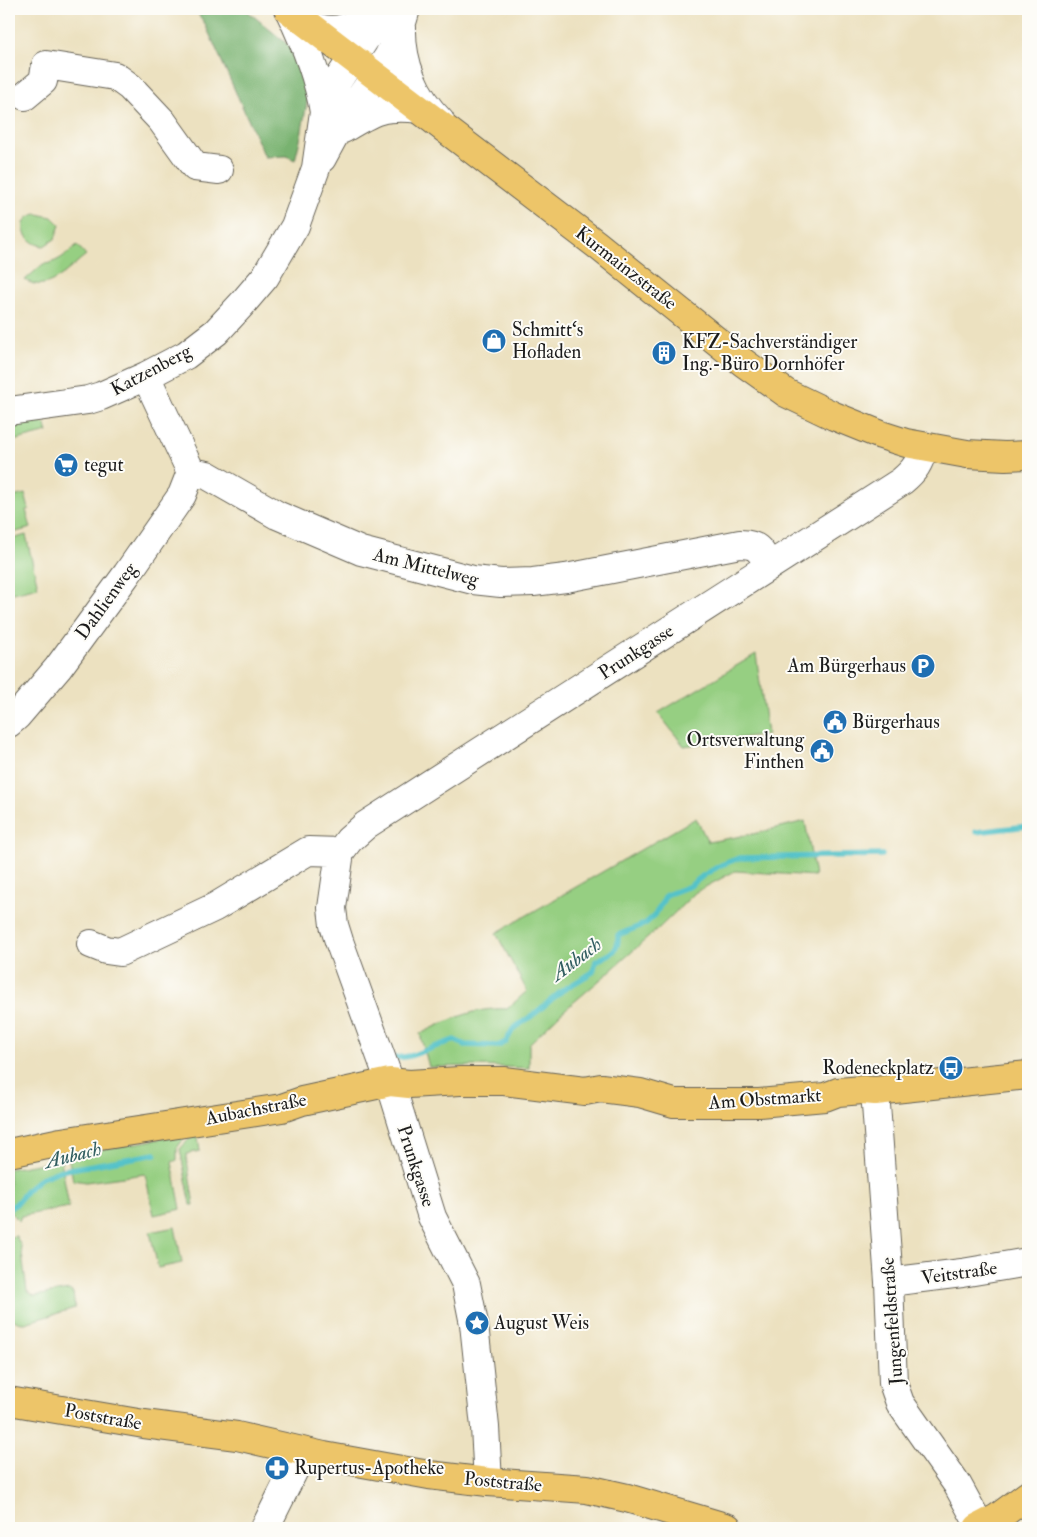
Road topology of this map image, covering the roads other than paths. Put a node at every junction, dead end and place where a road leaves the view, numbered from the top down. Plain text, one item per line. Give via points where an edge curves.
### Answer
1 (376, 9) edge
2 (398, 13) edge
3 (295, 14) edge
4 (354, 58) junction
5 (376, 75) junction
6 (25, 96) dead end
7 (420, 109) junction
8 (330, 123) junction
9 (458, 138) junction
10 (219, 170) dead end
11 (146, 376) junction
12 (9, 411) edge
13 (924, 447) junction
14 (1028, 455) edge
15 (192, 472) junction
16 (770, 566) junction
17 (9, 723) edge
18 (340, 852) junction
19 (91, 944) dead end
20 (1028, 1075) edge
21 (390, 1082) junction
22 (504, 1082) joint
23 (875, 1091) junction
24 (9, 1153) edge
25 (1028, 1262) edge
26 (889, 1282) junction
27 (9, 1401) edge
28 (303, 1452) junction
29 (488, 1482) junction
30 (1028, 1495) edge
31 (265, 1528) edge
32 (728, 1528) edge
33 (980, 1528) edge

1 - 3 street via 362,20 339,30 321,30
2 - 4 street, Katzenberg
2 - 5 street, Katzenberg via 394,47
2 - 9 street via 403,54 414,84 431,112
3 - 4 main road, Kurmainzstraße
3 - 8 street
4 - 5 main road, Kurmainzstraße
4 - 8 street, Katzenberg via 332,92
5 - 7 main road, Kurmainzstraße
5 - 8 street, Katzenberg
6 - 10 street via 43,81 46,65 115,76 162,121 195,167
7 - 8 street, Katzenberg via 377,110
7 - 9 main road, Kurmainzstraße
8 - 11 street, Katzenberg via 296,226 265,277 216,332 186,355
9 - 13 main road, Kurmainzstraße via 786,393 881,435
11 - 12 street, Katzenberg via 88,400
11 - 15 street
13 - 14 main road, Kurmainzstraße via 966,454
13 - 16 street, Prunkgasse via 914,471 902,481
15 - 16 street, Am Mittelweg via 207,475 277,515 360,550 473,580 501,583 566,578 740,544 758,548
15 - 17 street, Dahlienweg via 182,495 127,574 58,668
16 - 18 street, Prunkgasse via 366,825
18 - 19 street via 308,851 215,907 120,952
18 - 21 street, Prunkgasse via 332,908 334,925
20 - 23 main road, Am Obstmarkt
21 - 22 main road, Aubachstraße
21 - 24 main road, Aubachstraße via 282,1108
21 - 29 street, Prunkgasse via 432,1217 466,1284 474,1324
22 - 23 main road, Am Obstmarkt via 585,1091 600,1088 640,1093 674,1103 759,1103 825,1098 838,1092
23 - 26 street, Jungenfeldstraße
25 - 26 street, Veitstraße
26 - 33 street, Jungenfeldstraße via 894,1383 900,1403 957,1484
27 - 28 main road, Poststraße via 237,1436
28 - 29 main road, Poststraße via 428,1475
28 - 31 street
29 - 32 main road, Poststraße via 587,1489
30 - 33 main road

